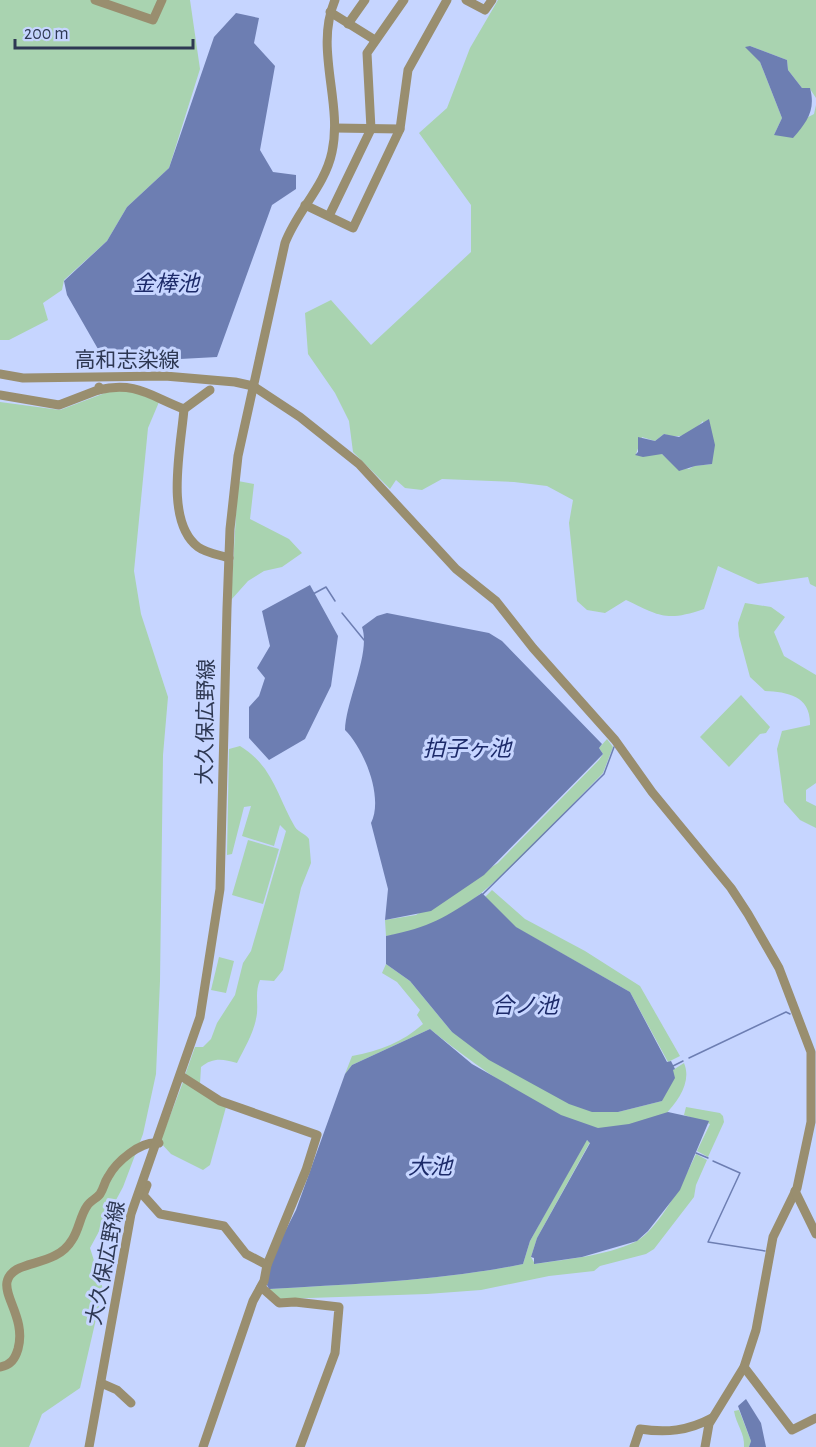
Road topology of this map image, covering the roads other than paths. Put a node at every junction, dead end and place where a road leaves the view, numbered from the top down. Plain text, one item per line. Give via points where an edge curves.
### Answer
1 (95, 0) edge
2 (162, 0) edge
3 (335, 0) edge
4 (365, 0) edge
5 (404, 0) edge
6 (447, 0) edge
7 (466, 0) edge
8 (492, 0) edge
9 (330, 12) junction
10 (348, 24) junction
11 (375, 40) junction
12 (334, 128) junction
13 (371, 129) junction
14 (400, 129) junction
15 (305, 205) junction
16 (329, 216) junction
17 (0, 374) edge
18 (101, 378) junction
19 (253, 386) junction
20 (98, 390) junction
21 (210, 390) dead end
22 (0, 395) edge
23 (184, 409) junction
24 (229, 558) junction
25 (182, 1077) junction
26 (157, 1141) junction
27 (795, 1191) junction
28 (816, 1234) edge
29 (267, 1265) junction
30 (261, 1287) junction
31 (0, 1367) edge
32 (744, 1367) junction
33 (101, 1383) junction
34 (131, 1403) dead end
35 (712, 1418) junction
36 (816, 1418) edge
37 (89, 1447) edge
38 (203, 1447) edge
39 (300, 1447) edge
40 (634, 1447) edge
41 (705, 1447) edge

1 - 2 street via 153,20
3 - 9 street, 大久保広野線
4 - 10 street
5 - 11 street
6 - 14 street via 408,69
7 - 8 street via 485,10
9 - 10 street
9 - 12 street, 大久保広野線
10 - 11 street
11 - 13 street via 367,53
12 - 13 street
12 - 15 street, 大久保広野線 via 332,153
13 - 14 street
13 - 16 street
14 - 16 street via 353,228
15 - 16 street
15 - 19 street, 大久保広野線 via 285,243
17 - 18 street, 高和志染線 via 23,378
18 - 19 street, 高和志染線 via 181,377
18 - 20 street
19 - 24 street, 大久保広野線 via 238,456
19 - 27 street via 300,417 349,457 456,569 496,601 532,648 615,740 731,888 779,968 811,1052 811,1122
20 - 22 street via 59,405
20 - 23 street via 135,387
21 - 23 street
23 - 24 street via 177,510 200,549
24 - 25 street, 大久保広野線 via 220,889 200,1017
25 - 26 street, 大久保広野線
25 - 29 street via 220,1101 317,1135
26 - 29 street via 162,1145 143,1195 160,1214 224,1226 246,1254
26 - 31 street via 139,1148 112,1170 63,1252 38,1264 19,1266 11,1274 7,1286 17,1315 20,1342 16,1357
26 - 33 street, 大久保広野線 via 131,1214
27 - 28 street
27 - 32 street via 773,1237 756,1330
29 - 30 street
30 - 38 street
30 - 39 street via 279,1303 339,1307 335,1353
32 - 35 street
32 - 36 street via 792,1430
33 - 34 street via 117,1390
33 - 37 street, 大久保広野線
35 - 40 street via 683,1430 640,1429
35 - 41 street

